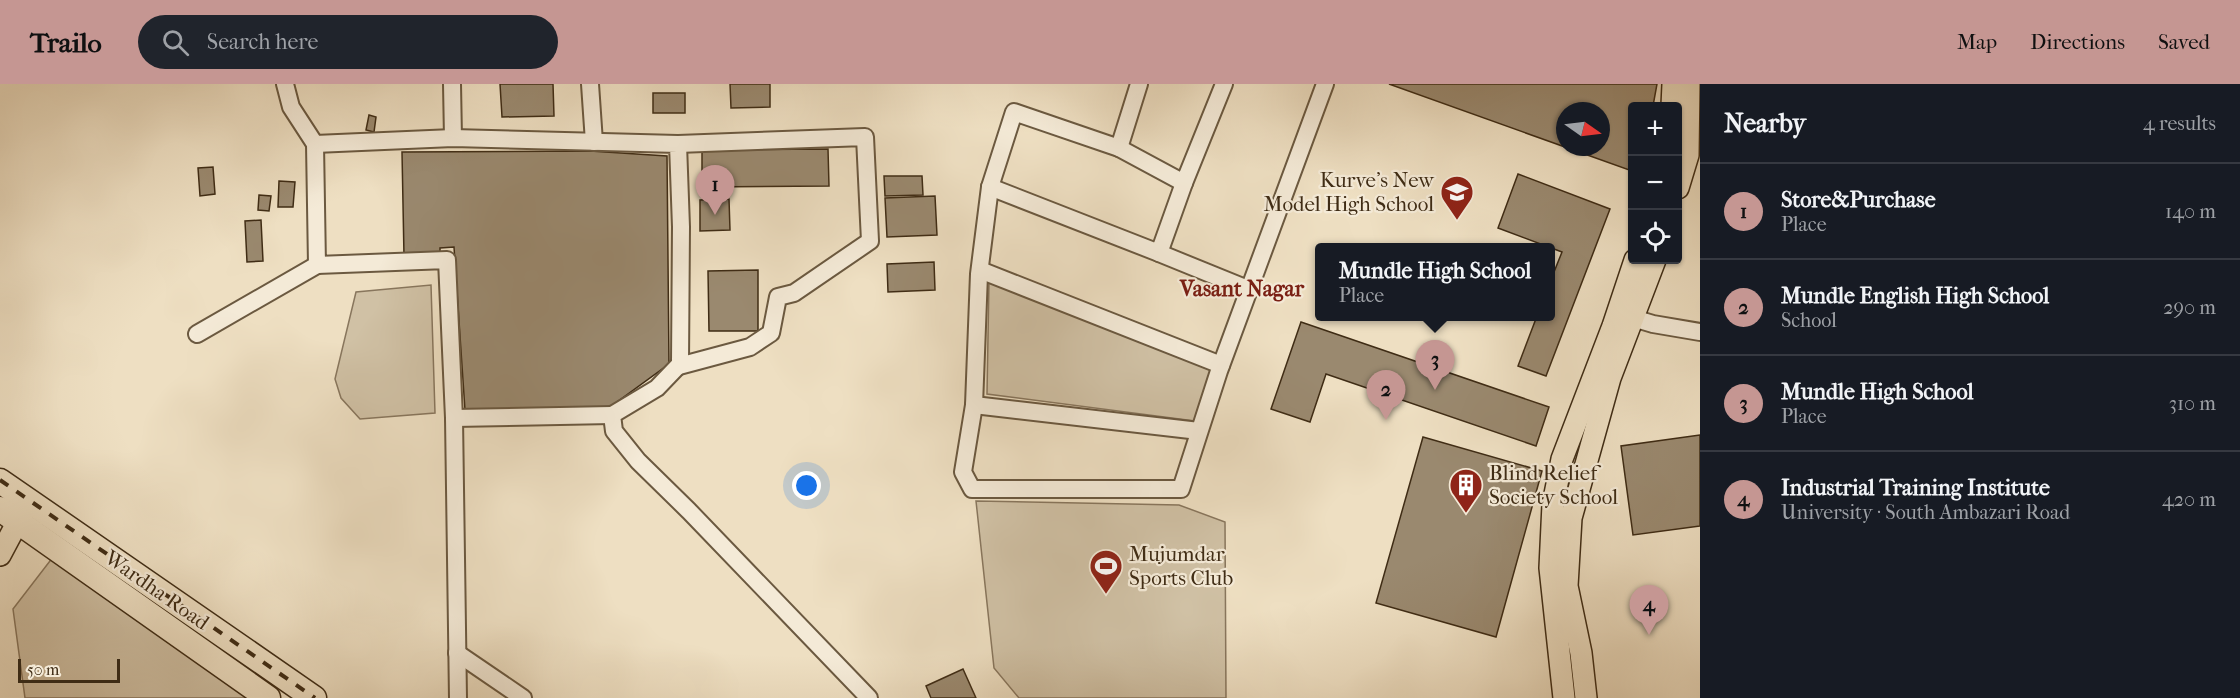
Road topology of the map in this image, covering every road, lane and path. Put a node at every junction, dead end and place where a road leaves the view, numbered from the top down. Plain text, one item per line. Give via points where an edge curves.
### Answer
1 (285, 84) edge
2 (452, 84) edge
3 (590, 84) edge
4 (1139, 84) edge
5 (1224, 84) edge
6 (1325, 84) edge
7 (1673, 84) edge
8 (1689, 84) edge
9 (1672, 102) edge
10 (453, 138) junction
11 (594, 142) junction
12 (315, 144) junction
13 (678, 144) junction
14 (1119, 148) junction
15 (1682, 173) edge
16 (1184, 183) junction
17 (990, 187) junction
18 (1159, 253) junction
19 (1634, 264) edge
20 (1653, 264) edge
21 (317, 265) junction
22 (980, 270) junction
23 (1250, 290) junction
24 (1633, 318) junction
25 (1700, 332) edge
26 (197, 334) dead end
27 (1221, 365) junction
28 (679, 366) junction
29 (974, 405) junction
30 (612, 415) junction
31 (454, 418) junction
32 (1199, 431) junction
33 (10, 507) edge
34 (0, 555) edge
35 (457, 653) junction
36 (268, 698) edge
37 (314, 698) edge
38 (458, 698) edge
39 (523, 698) edge
40 (869, 698) edge
41 (1564, 698) edge
42 (1586, 698) edge

1 - 12 lane via 291,107
2 - 10 lane
3 - 11 lane
4 - 14 lane
5 - 16 lane
6 - 23 lane
7 - 9 main road
8 - 15 main road via 1688,155
10 - 11 lane
10 - 12 lane
11 - 13 lane
12 - 21 lane
13 - 28 lane
13 - 28 lane via 865,137 870,241 794,292 778,297 771,333 750,346
14 - 16 lane
14 - 17 lane via 1014,112
16 - 18 lane
17 - 18 lane
17 - 22 lane
18 - 23 lane
19 - 41 main road via 1562,459 1553,504 1550,568
20 - 24 main road
21 - 26 lane
21 - 31 lane via 447,260
22 - 27 lane
22 - 29 lane
23 - 27 lane
24 - 25 lane
24 - 42 main road via 1610,378 1571,518 1567,586
27 - 32 lane
28 - 30 lane via 657,387
29 - 32 lane
29 - 32 lane via 963,472 972,489 1181,489
30 - 31 lane
30 - 40 lane via 614,431 638,461
31 - 35 lane
33 - 34 main road
33 - 36 highway, Wardha Road
33 - 37 highway, Wardha Road
35 - 38 lane
35 - 39 lane

